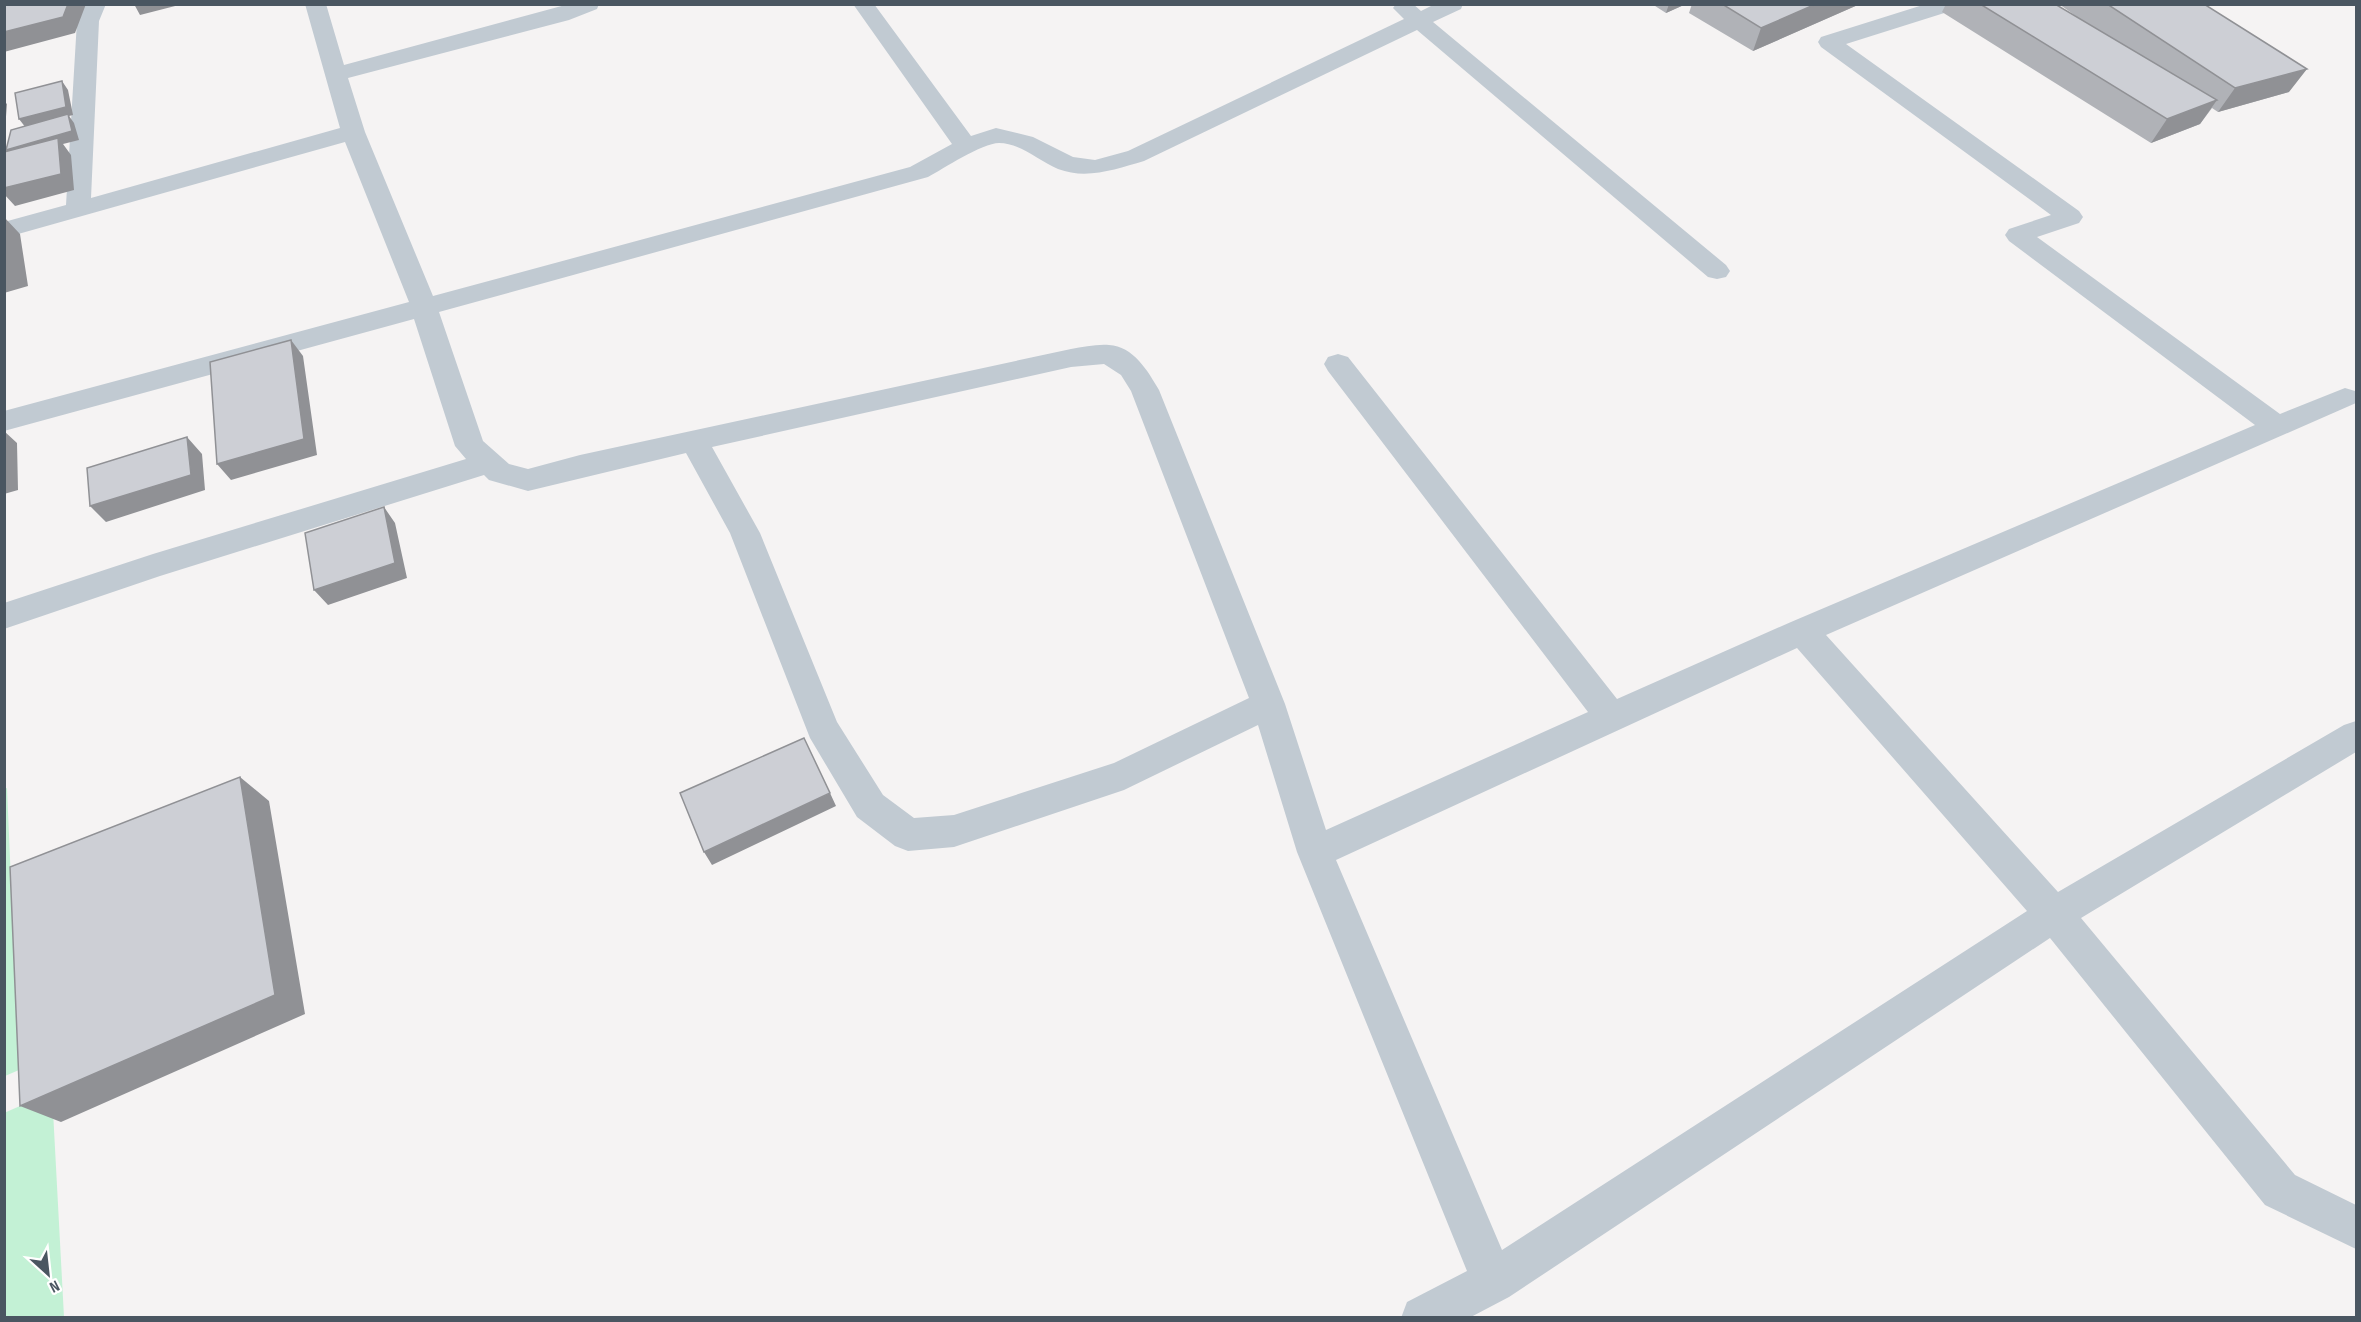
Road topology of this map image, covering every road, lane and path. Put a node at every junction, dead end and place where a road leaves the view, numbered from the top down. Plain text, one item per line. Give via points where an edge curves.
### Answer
1 (96, 4) edge
2 (315, 4) edge
3 (588, 4) edge
4 (863, 4) edge
5 (1453, 4) edge
6 (1885, 4) edge
7 (1949, 4) edge
8 (1409, 12) edge
9 (1908, 18) junction
10 (336, 74) junction
11 (353, 132) junction
12 (966, 146) junction
13 (78, 209) junction
14 (4, 230) edge
15 (1718, 271) dead end
16 (424, 307) junction
17 (1338, 364) dead end
18 (2345, 398) dead end
19 (4, 420) edge
20 (2278, 427) junction
21 (694, 441) junction
22 (489, 463) junction
23 (4, 616) edge
24 (1802, 631) junction
25 (1268, 704) junction
26 (1612, 718) junction
27 (2356, 735) edge
28 (1315, 852) junction
29 (2054, 914) junction
30 (2356, 1228) edge
31 (1493, 1281) junction
32 (1423, 1317) edge

1 - 13 street via 88,21
2 - 10 street
3 - 10 street via 561,15
4 - 12 street
5 - 8 street
6 - 9 street
7 - 9 street
8 - 12 street via 1136,156 1096,167 1067,164 1025,142 996,135
8 - 15 street
9 - 20 street via 1829,42 2070,217 2018,235
10 - 11 street
11 - 13 street
11 - 16 street
12 - 16 street via 919,172
13 - 14 street
16 - 19 street
16 - 22 street via 470,446
17 - 26 street
18 - 20 street
20 - 24 street
21 - 22 street via 528,480 499,472
21 - 25 street via 1071,358 1109,354 1131,368 1145,390
21 - 25 street via 745,533 822,728 870,806 908,835 954,831 1124,775
22 - 23 street
24 - 26 street
24 - 29 street
25 - 28 street
26 - 28 street
27 - 29 street
28 - 31 street
29 - 30 street via 2280,1190
29 - 31 street
31 - 32 street

